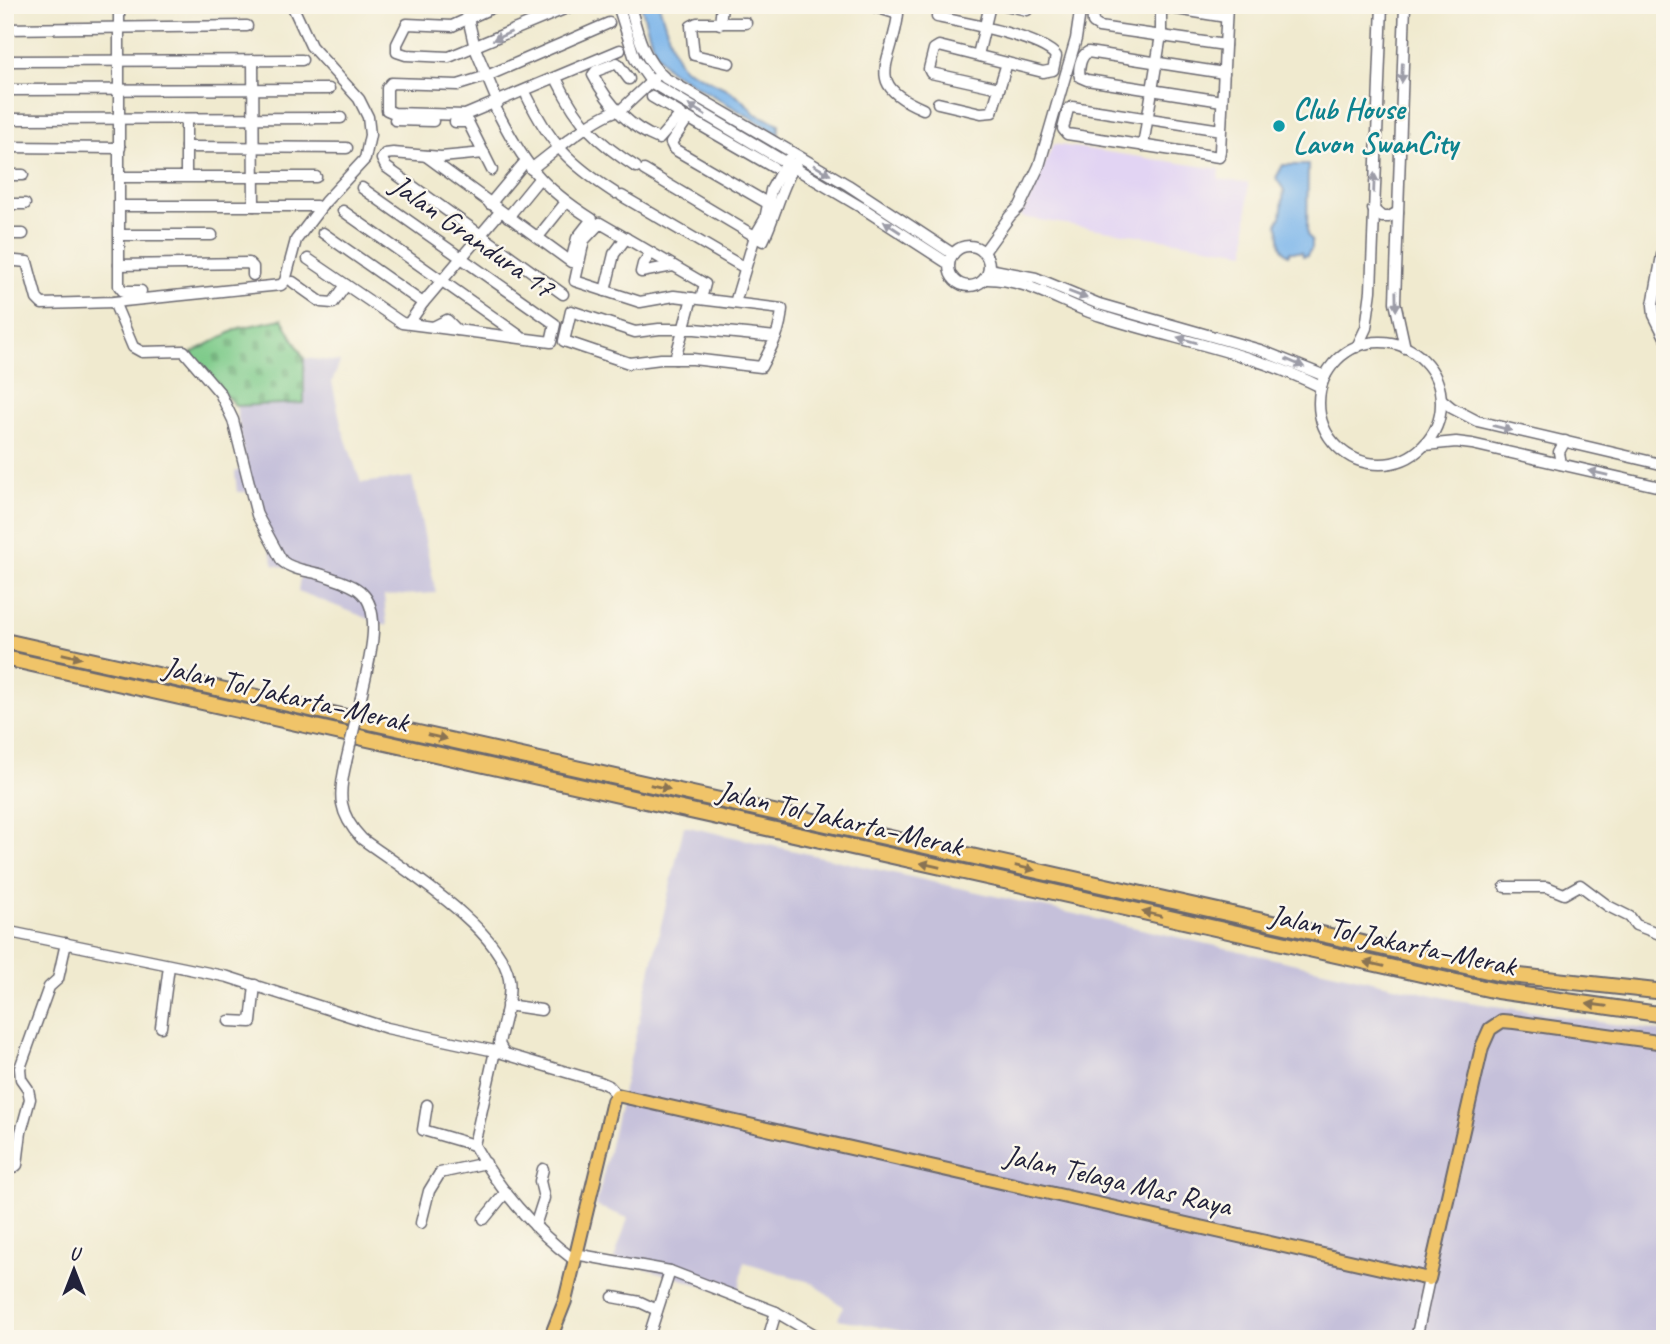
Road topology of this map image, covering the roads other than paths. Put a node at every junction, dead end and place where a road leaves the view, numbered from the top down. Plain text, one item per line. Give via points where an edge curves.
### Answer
1 (120, 5) edge
2 (292, 5) edge
3 (465, 5) edge
4 (498, 5) edge
5 (574, 5) edge
6 (618, 5) edge
7 (630, 5) edge
8 (722, 5) edge
9 (869, 5) edge
10 (990, 5) edge
11 (1006, 5) edge
12 (1081, 5) edge
13 (1092, 5) edge
14 (1227, 5) edge
15 (1382, 5) edge
16 (1405, 5) edge
17 (1158, 6) edge
18 (553, 9) edge
19 (1027, 10) dead end
20 (937, 17) dead end
21 (1226, 17) junction
22 (467, 19) junction
23 (609, 23) dead end
24 (747, 23) dead end
25 (720, 24) junction
26 (247, 26) dead end
27 (984, 27) junction
28 (5, 29) edge
29 (120, 29) junction
30 (1161, 35) junction
31 (1225, 45) junction
32 (475, 48) junction
33 (620, 50) dead end
34 (978, 55) junction
35 (253, 60) junction
36 (302, 60) dead end
37 (5, 61) edge
38 (120, 61) junction
39 (1157, 62) junction
40 (729, 63) dead end
41 (1007, 63) junction
42 (656, 70) junction
43 (1224, 73) junction
44 (487, 76) junction
45 (629, 79) dead end
46 (650, 80) junction
47 (558, 82) dead end
48 (999, 88) junction
49 (329, 89) dead end
50 (5, 90) edge
51 (253, 90) junction
52 (1152, 90) junction
53 (119, 91) junction
54 (527, 96) dead end
55 (652, 97) dead end
56 (1222, 101) junction
57 (938, 103) dead end
58 (497, 106) junction
59 (923, 109) dead end
60 (615, 110) junction
61 (684, 116) junction
62 (392, 117) junction
63 (341, 118) dead end
64 (1148, 118) junction
65 (5, 119) edge
66 (119, 119) junction
67 (253, 119) junction
68 (186, 120) junction
69 (586, 128) junction
70 (1222, 130) junction
71 (1143, 146) junction
72 (5, 147) edge
73 (186, 147) junction
74 (120, 148) junction
75 (253, 148) junction
76 (347, 148) dead end
77 (559, 149) junction
78 (484, 153) junction
79 (472, 154) junction
80 (793, 160) junction
81 (438, 161) junction
82 (528, 166) junction
83 (772, 167) dead end
84 (492, 170) junction
85 (5, 175) edge
86 (23, 175) dead end
87 (186, 176) junction
88 (119, 177) junction
89 (316, 177) dead end
90 (254, 178) junction
91 (539, 179) junction
92 (508, 182) junction
93 (362, 188) dead end
94 (566, 202) junction
95 (5, 204) edge
96 (24, 204) dead end
97 (490, 204) junction
98 (120, 206) junction
99 (254, 206) junction
100 (316, 206) dead end
101 (772, 206) junction
102 (1373, 209) junction
103 (343, 211) dead end
104 (1398, 212) junction
105 (504, 214) junction
106 (596, 221) junction
107 (323, 233) dead end
108 (5, 234) edge
109 (23, 234) dead end
110 (120, 235) junction
111 (212, 235) dead end
112 (482, 236) junction
113 (755, 236) junction
114 (538, 237) junction
115 (626, 238) junction
116 (1665, 239) edge
117 (984, 252) junction
118 (651, 253) junction
119 (463, 258) junction
120 (308, 259) dead end
121 (951, 259) junction
122 (5, 260) edge
123 (119, 265) junction
124 (673, 266) junction
125 (745, 268) junction
126 (987, 274) junction
127 (253, 275) dead end
128 (442, 280) junction
129 (1661, 281) edge
130 (293, 282) dead end
131 (346, 285) junction
132 (141, 290) dead end
133 (605, 291) junction
134 (563, 294) dead end
135 (696, 299) junction
136 (114, 302) junction
137 (423, 303) junction
138 (735, 303) junction
139 (409, 323) junction
140 (684, 329) junction
141 (776, 337) junction
142 (1665, 337) edge
143 (522, 338) junction
144 (1357, 347) junction
145 (1405, 348) junction
146 (675, 359) junction
147 (1323, 381) junction
148 (1441, 399) junction
149 (1565, 441) junction
150 (1425, 445) junction
151 (1561, 464) junction
152 (1665, 465) edge
153 (1665, 488) edge
154 (5, 641) edge
155 (5, 658) edge
156 (1505, 887) dead end
157 (5, 932) edge
158 (1665, 936) edge
159 (66, 943) junction
160 (169, 966) junction
161 (255, 985) junction
162 (1665, 992) edge
163 (507, 1006) junction
164 (541, 1010) dead end
165 (1665, 1015) edge
166 (229, 1021) dead end
167 (161, 1027) dead end
168 (1665, 1043) edge
169 (499, 1052) junction
170 (617, 1095) junction
171 (427, 1105) dead end
172 (474, 1145) junction
173 (486, 1163) junction
174 (5, 1168) edge
175 (542, 1169) dead end
176 (506, 1192) junction
177 (484, 1219) dead end
178 (421, 1223) dead end
179 (535, 1226) junction
180 (574, 1257) junction
181 (670, 1270) junction
182 (1429, 1279) junction
183 (613, 1297) dead end
184 (657, 1310) junction
185 (776, 1311) junction
186 (550, 1339) edge
187 (648, 1339) edge
188 (768, 1339) edge
189 (822, 1339) edge
190 (1416, 1339) edge

1 - 29 street
2 - 136 street via 311,46 365,109 370,135 365,159 296,240 281,285
3 - 22 street
4 - 22 street
5 - 18 street
6 - 46 street via 635,59
7 - 42 street
8 - 25 street
9 - 59 street via 898,14 885,77 898,97
10 - 27 street
11 - 19 street
12 - 117 street via 1076,39 1039,166 1020,206
13 - 30 street via 1095,25
14 - 21 street
102 -> 15 street
16 -> 104 street
17 - 21 street
17 - 30 street
18 -> 32 street
20 - 27 street
21 - 31 street
22 - 32 street
22 - 32 street via 449,26 407,24 397,44 398,53 449,57
23 - 44 street
24 - 25 street
25 - 40 street via 692,24 694,55
26 - 29 street
27 - 34 street
27 - 41 street via 1023,38 1056,56 1053,70 1048,72
28 - 29 street
29 - 38 street
30 - 31 street
30 - 39 street
31 - 43 street
32 - 44 street
33 - 58 street
34 - 41 street
34 - 48 street via 939,46 933,51 929,69
35 - 36 street
35 - 38 street
35 - 51 street
37 - 38 street
38 - 53 street
39 - 43 street
39 - 52 street
39 - 52 street via 1088,52 1079,71 1080,77
41 - 48 street
42 - 46 street
42 - 80 street
43 - 56 street
44 - 58 street
44 - 62 street via 451,86 391,83 387,110
45 - 60 street via 619,63 594,73
46 - 60 street via 622,109
80 -> 46 street
47 - 69 street
48 - 57 street via 988,114
49 - 51 street
50 - 53 street
51 - 53 street
51 - 67 street
52 - 56 street
52 - 64 street
53 - 66 street
54 - 77 street
55 - 61 street
56 - 70 street
58 - 62 street via 456,116
58 - 82 street
60 - 61 street via 659,139
60 - 69 street
61 - 83 street
61 - 101 street via 672,147
62 - 78 street via 467,121
63 - 67 street
64 - 70 street
64 - 71 street
64 - 71 street via 1072,107 1063,129 1067,134
65 - 66 street
66 - 68 street
66 - 74 street
67 - 68 street
67 - 75 street
68 - 73 street
69 - 77 street
69 - 113 street via 612,152
70 - 71 street via 1219,157
72 - 74 street
73 - 75 street
73 - 87 street
74 - 88 street
75 - 76 street
75 - 90 street
77 - 82 street
77 - 125 street via 619,195
78 - 79 street
78 - 84 street
79 - 81 street
79 - 84 street
80 - 101 street
80 - 121 street
81 - 97 street
81 - 112 street via 393,153 382,159 386,167
82 - 91 street
82 - 92 street
84 - 92 street
85 - 86 street
87 - 88 street
87 - 90 street
88 - 98 street
89 - 90 street
90 - 99 street
91 - 94 street
91 - 105 street
92 - 97 street
93 - 119 street, Jalan Grandura 17
94 - 106 street
94 - 114 street
95 - 96 street
97 - 105 street
98 - 99 street
98 - 110 street
99 - 100 street
101 - 113 street
102 - 104 street via 1382,217
102 - 144 street via 1370,303
103 - 128 street
104 -> 145 street via 1395,302
105 - 112 street
105 - 114 street
106 - 114 street via 577,238 571,262
106 - 115 street
106 - 133 street via 584,240 575,281
107 - 137 street
108 - 109 street
110 - 111 street
110 - 123 street
112 - 119 street
112 - 134 street
113 - 125 street
115 - 118 street
115 - 133 street via 614,254
116 - 129 street
117 - 121 street via 968,246 959,248
117 - 126 street via 989,260
118 - 124 street
118 - 124 street via 642,272
119 - 128 street
119 - 143 street, Jalan Grandura 17 via 556,326 549,344
120 - 131 street
121 - 126 street via 950,272 961,284 970,286
122 - 136 street via 27,262 39,303
123 - 127 street via 249,263
123 - 132 street via 120,288 125,292
124 - 135 street via 705,284
125 - 138 street
126 - 147 street via 1101,316
128 - 137 street
128 - 143 street
129 - 142 street via 1654,314
130 - 131 street via 321,302 333,303
131 - 139 street via 398,321
133 - 135 street via 640,302 674,296
135 - 138 street
135 - 140 street
136 - 163 street, bridge via 133,348 184,351 220,393 238,431 257,515 282,561 358,589 367,599 374,623 341,802 351,828 362,839 489,939 509,980
137 - 139 street
138 - 141 street via 782,309
139 - 143 street
140 - 141 street
140 - 146 street
140 - 146 street via 635,332 571,311 564,341 629,363
141 - 146 street via 761,367
144 - 145 street via 1381,342
144 - 147 street via 1344,354
145 - 148 street via 1430,369
147 - 150 street via 1319,412 1327,436 1345,454 1381,465 1405,459
148 -> 149 street via 1477,421
148 - 150 street via 1438,424
149 - 151 street via 1559,452
149 - 152 street
150 - 151 street via 1456,442
153 -> 151 street
154 -> 162 highway, Jalan Tol Jakarta–Merak via 1501,974
165 -> 155 highway, Jalan Tol Jakarta–Merak via 1497,991
156 - 158 street via 1546,887 1564,894 1580,885 1630,916 1636,925
157 - 159 street
159 - 160 street
159 - 174 street via 58,979 49,987 20,1068 30,1102 17,1166
160 - 161 street
160 - 167 street
161 - 166 street via 251,1022
161 - 169 street via 387,1028
163 - 164 street
163 - 169 street
168 - 182 main road via 1502,1021 1490,1029 1484,1038
169 - 170 street via 600,1082
169 - 172 street
170 - 180 main road
170 - 182 main road, Jalan Telaga Mas Raya
171 - 172 street via 424,1130
172 - 173 street
173 - 176 street
173 - 178 street via 440,1173 429,1191
175 - 179 street via 544,1199
176 - 177 street
176 - 179 street
179 - 180 street
180 - 181 street
180 - 186 main road via 565,1301
181 - 184 street
181 - 185 street
182 - 190 street
183 - 184 street
184 - 187 street
185 - 188 street
185 - 189 street

